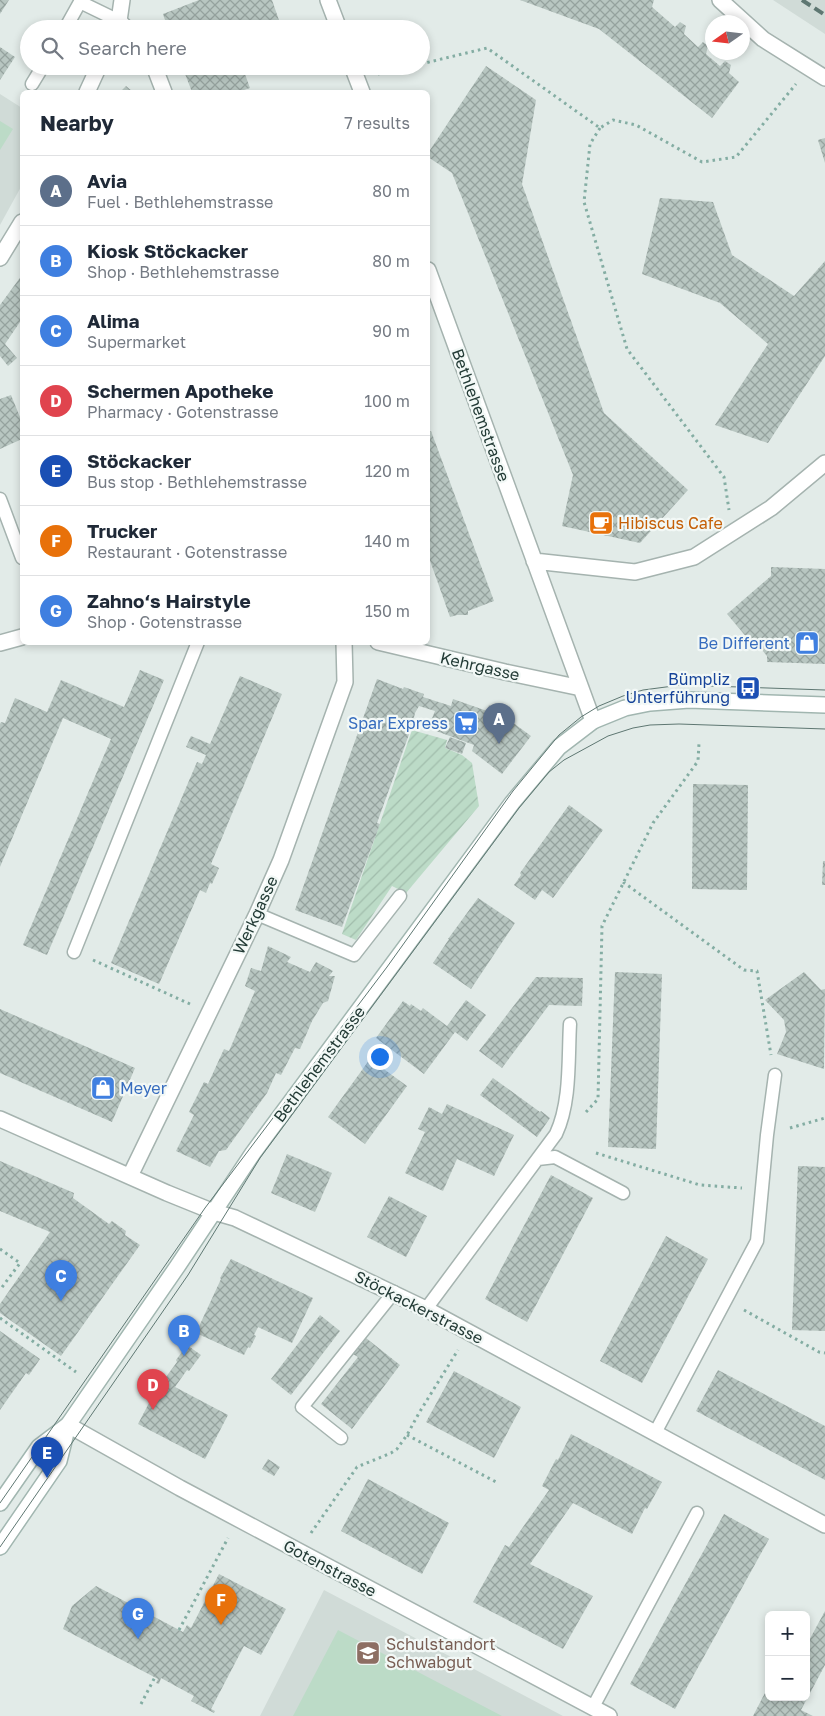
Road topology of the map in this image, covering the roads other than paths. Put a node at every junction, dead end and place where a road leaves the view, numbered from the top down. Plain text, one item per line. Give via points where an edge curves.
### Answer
1 (122, 0) edge
2 (328, 0) edge
3 (720, 0) edge
4 (70, 20) edge
5 (111, 20) edge
6 (121, 20) edge
7 (336, 20) edge
8 (38, 75) edge
9 (95, 75) edge
10 (157, 75) edge
11 (825, 78) edge
12 (32, 84) dead end
13 (88, 90) edge
14 (163, 90) edge
15 (20, 225) edge
16 (0, 258) edge
17 (430, 275) edge
18 (825, 463) edge
19 (0, 499) edge
20 (20, 553) edge
21 (534, 561) junction
22 (20, 637) edge
23 (0, 642) edge
24 (197, 645) edge
25 (344, 645) edge
26 (391, 645) edge
27 (581, 688) junction
28 (825, 705) edge
29 (593, 721) junction
30 (400, 896) dead end
31 (257, 914) junction
32 (74, 952) road end
33 (570, 1024) dead end
34 (775, 1075) road end
35 (0, 1119) edge
36 (538, 1159) junction
37 (130, 1176) junction
38 (623, 1193) dead end
39 (214, 1212) junction
40 (394, 1292) junction
41 (426, 1309) junction
42 (68, 1426) junction
43 (655, 1433) junction
44 (341, 1438) dead end
45 (0, 1503) edge
46 (697, 1512) dead end
47 (825, 1525) edge
48 (0, 1547) edge
49 (593, 1708) junction
50 (609, 1716) edge

1 - 6 street
2 - 7 street
3 - 11 street via 763,39
4 - 5 lane via 80,2
8 - 12 lane
9 - 13 street
10 - 14 street
15 - 16 street
17 - 21 street, Bethlehemstrasse
18 - 21 street via 771,508 694,557 635,572
19 - 20 lane
21 - 27 street, Bethlehemstrasse
22 - 23 street
24 - 32 lane
25 - 31 street, Werkgasse via 345,682 281,860
26 - 27 street, Kehrgasse
27 - 29 street, Bethlehemstrasse
28 - 29 street, Bethlehemstrasse via 672,700 625,708
29 - 39 street, Bethlehemstrasse via 559,747 512,803 253,1153
30 - 31 lane via 354,955
31 - 37 street, Werkgasse
33 - 36 lane via 562,1122
34 - 43 lane via 757,1241
35 - 37 street, Stöckackerstrasse
36 - 38 lane via 555,1157
36 - 41 lane
37 - 39 street, Stöckackerstrasse
39 - 40 street, Stöckackerstrasse via 234,1218
39 - 42 street, Bethlehemstrasse
40 - 41 street, Stöckackerstrasse
40 - 44 lane via 302,1407
41 - 43 street, Stöckackerstrasse
42 - 45 street, Bethlehemstrasse via 39,1447
42 - 48 street, Bethlehemstrasse via 59,1462
42 - 49 street, Gotenstrasse
43 - 47 street, Stöckackerstrasse
46 - 49 lane
49 - 50 street, Gotenstrasse

